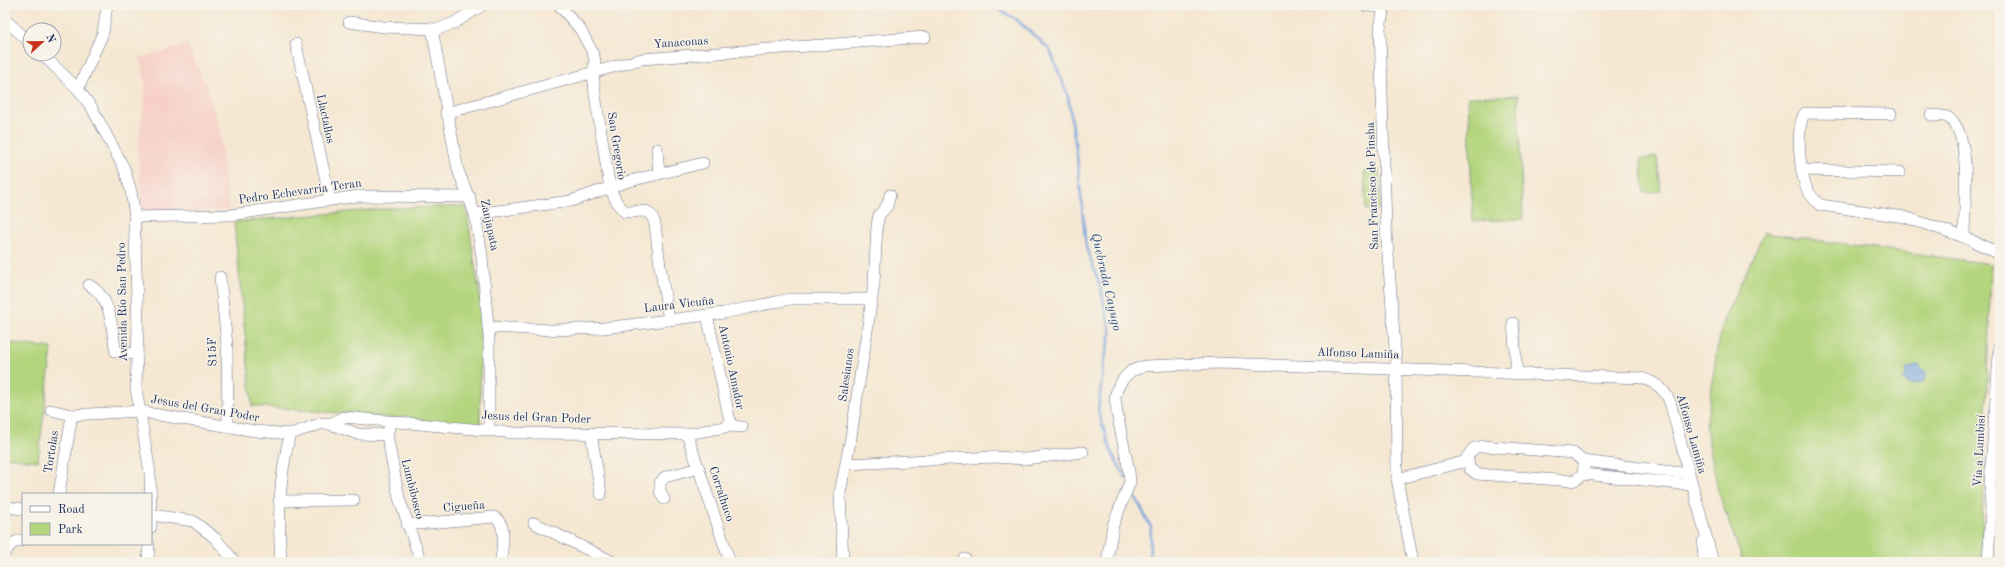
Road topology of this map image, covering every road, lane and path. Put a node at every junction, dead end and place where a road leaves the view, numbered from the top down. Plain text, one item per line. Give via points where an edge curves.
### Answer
1 (107, 5) edge
2 (484, 5) edge
3 (559, 5) edge
4 (1366, 6) edge
5 (1385, 6) edge
6 (5, 20) edge
7 (349, 22) dead end
8 (432, 29) junction
9 (22, 35) edge
10 (925, 37) dead end
11 (296, 44) dead end
12 (50, 62) edge
13 (593, 72) junction
14 (78, 89) junction
15 (446, 113) junction
16 (1891, 114) dead end
17 (1931, 115) dead end
18 (657, 149) dead end
19 (703, 163) dead end
20 (1802, 170) junction
21 (1900, 172) dead end
22 (659, 174) junction
23 (610, 188) junction
24 (890, 195) dead end
25 (470, 197) junction
26 (330, 199) junction
27 (475, 214) junction
28 (134, 217) junction
29 (1964, 237) junction
30 (2000, 254) edge
31 (220, 277) dead end
32 (89, 285) dead end
33 (871, 299) junction
34 (707, 315) junction
35 (669, 320) junction
36 (1513, 323) dead end
37 (488, 327) junction
38 (2000, 341) edge
39 (137, 354) junction
40 (1395, 368) junction
41 (1517, 373) junction
42 (51, 410) dead end
43 (141, 411) junction
44 (72, 415) junction
45 (391, 422) junction
46 (330, 424) junction
47 (228, 426) junction
48 (736, 426) joint
49 (489, 431) junction
50 (290, 434) junction
51 (591, 434) junction
52 (687, 434) junction
53 (387, 435) junction
54 (1083, 452) dead end
55 (1467, 461) junction
56 (1583, 461) junction
57 (846, 464) junction
58 (699, 468) junction
59 (1583, 474) junction
60 (1689, 474) junction
61 (1397, 479) junction
62 (1692, 486) junction
63 (58, 493) edge
64 (151, 493) edge
65 (601, 494) dead end
66 (664, 499) dead end
67 (354, 500) dead end
68 (279, 501) junction
69 (1697, 503) junction
70 (1996, 503) edge
71 (5, 506) edge
72 (22, 509) edge
73 (152, 515) edge
74 (534, 523) dead end
75 (407, 525) junction
76 (22, 540) edge
77 (149, 545) edge
78 (5, 553) edge
79 (148, 562) edge
80 (234, 562) edge
81 (281, 562) edge
82 (421, 562) edge
83 (501, 562) edge
84 (613, 562) edge
85 (730, 562) edge
86 (843, 562) edge
87 (1107, 562) edge
88 (1413, 562) edge
89 (1704, 562) edge
90 (1713, 562) edge
91 (1988, 562) edge

1 - 14 street via 103,33
2 - 8 street via 454,23
3 - 13 street, San Gregorio via 588,40 595,62
4 - 5 street
5 - 40 street, San Francisco de Pinsha via 1380,28 1386,228
6 - 9 street
7 - 8 street via 384,27
8 - 15 street, Zanjapata
10 - 13 street, Yanaconas via 642,58
11 - 26 street, Llactallos
12 - 14 street, Avenida Río San Pedro
13 - 15 street, Yanaconas
13 - 23 street, San Gregorio
14 - 28 street, Avenida Río San Pedro via 92,108 124,168 131,191
15 - 25 street, Zanjapata via 458,170
16 - 20 street via 1805,113 1800,120 1799,130
17 - 29 street via 1948,117 1956,125 1962,142 1965,163
18 - 22 street
19 - 22 street
20 - 21 street
20 - 29 street via 1811,196 1820,205 1905,217
22 - 23 street
23 - 27 street via 571,201
23 - 35 street, San Gregorio via 620,208 626,212 646,211 652,216
24 - 33 street, Salesianos via 877,225
25 - 26 street, Pedro Echevarria Teran via 358,196
25 - 27 street, Zanjapata
26 - 28 street, Pedro Echevarria Teran via 231,215
27 - 37 street, Zanjapata via 482,256
28 - 39 street, Avenida Río San Pedro
29 - 30 street
31 - 47 street, S15F via 227,345
32 - 39 street via 98,289 110,315 116,352
33 - 34 street, Laura Vicuña via 790,299
33 - 57 street, Salesianos
34 - 35 street, Laura Vicuña
34 - 48 street, Antonio Amador
35 - 37 street, Laura Vicuña via 604,328 552,330
36 - 41 street
37 - 49 street, Zanjapata
38 - 70 street, Vía a Lumbisí via 1990,484
39 - 43 street, Avenida Río San Pedro via 136,388
40 - 41 street, Alfonso Lamiña
40 - 61 street, San Francisco de Pinsha
40 - 87 street, Alfonso Lamiña via 1219,363 1145,366 1131,371 1118,387 1115,397 1129,471 1128,486 1113,525
41 - 60 street, Alfonso Lamiña via 1641,378 1652,381 1666,393 1670,402
42 - 44 street, Jesus del Gran Poder
43 - 44 street, Jesus del Gran Poder
43 - 47 street, Jesus del Gran Poder
43 - 64 street, Avenida Río San Pedro
44 - 63 street, Tortolas
45 - 46 street, Jesus del Gran Poder via 344,417
45 - 49 street, Jesus del Gran Poder
45 - 53 street, Lumbibosco
46 - 50 street, Jesus del Gran Poder via 323,423
46 - 53 street, Jesus del Gran Poder via 358,434
47 - 50 street, Jesus del Gran Poder
48 - 52 street, Jesus del Gran Poder
49 - 51 street, Jesus del Gran Poder
50 - 68 street via 282,465
51 - 52 street, Jesus del Gran Poder
51 - 65 street
52 - 58 street, Corralhuco
53 - 75 street, Lumbibosco
54 - 57 street via 1024,459 995,457
55 - 56 street via 1471,450 1483,446 1573,453
55 - 59 street via 1470,469 1477,474 1572,481
55 - 61 street
56 - 59 street
56 - 60 street
57 - 86 street, Salesianos via 840,493
58 - 66 street via 665,477 660,483
58 - 85 street, Corralhuco
59 - 62 street
60 - 62 street, Alfonso Lamiña
61 - 88 street, San Francisco de Pinsha
62 - 69 street, Alfonso Lamiña
67 - 68 street
68 - 81 street
69 - 89 street, Alfonso Lamiña
69 - 90 street, Alfonso Lamiña
70 - 91 street, Vía a Lumbisí
71 - 72 street
73 - 80 street via 193,521 215,538
74 - 84 street
75 - 82 street, Lumbibosco
75 - 83 street, Cigueña via 494,518 500,520 503,526
76 - 78 street via 16,541
77 - 79 street

